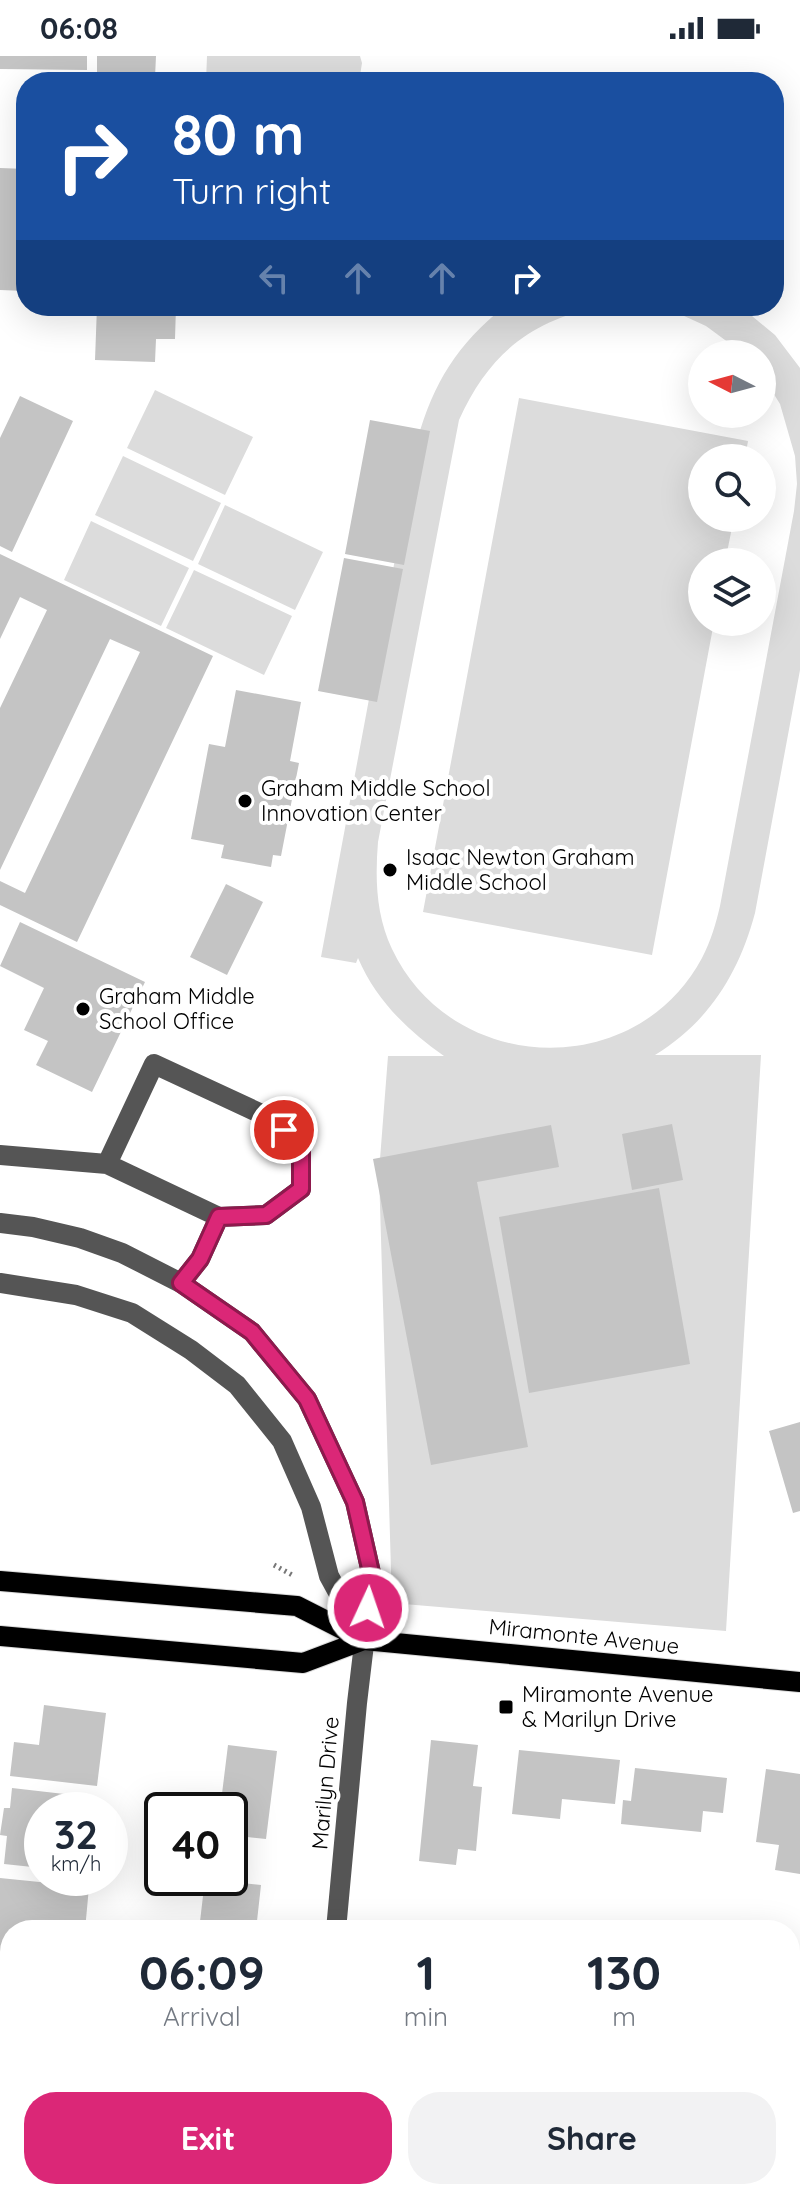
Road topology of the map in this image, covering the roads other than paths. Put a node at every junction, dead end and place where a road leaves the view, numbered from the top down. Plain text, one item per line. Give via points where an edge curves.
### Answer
1 (0, 1155) edge
2 (107, 1164) junction
3 (219, 1217) junction
4 (0, 1223) edge
5 (0, 1283) edge
6 (181, 1283) junction
7 (0, 1581) edge
8 (0, 1636) edge
9 (364, 1640) junction
10 (800, 1682) edge
11 (337, 1920) edge

1 - 2 street
2 - 3 street
2 - 3 street via 154,1064 252,1109 301,1144 301,1189 266,1215
3 - 6 street via 200,1259
4 - 6 street, Marilyn Drive via 80,1238
5 - 9 street via 76,1295 132,1313 237,1385 282,1441 311,1507 329,1576
6 - 9 street, Marilyn Drive via 252,1332 307,1399 355,1502 372,1577
7 - 9 main road, Miramonte Avenue via 297,1606
8 - 9 main road, Miramonte Avenue via 303,1663
9 - 10 main road, Miramonte Avenue
9 - 11 street, Marilyn Drive

